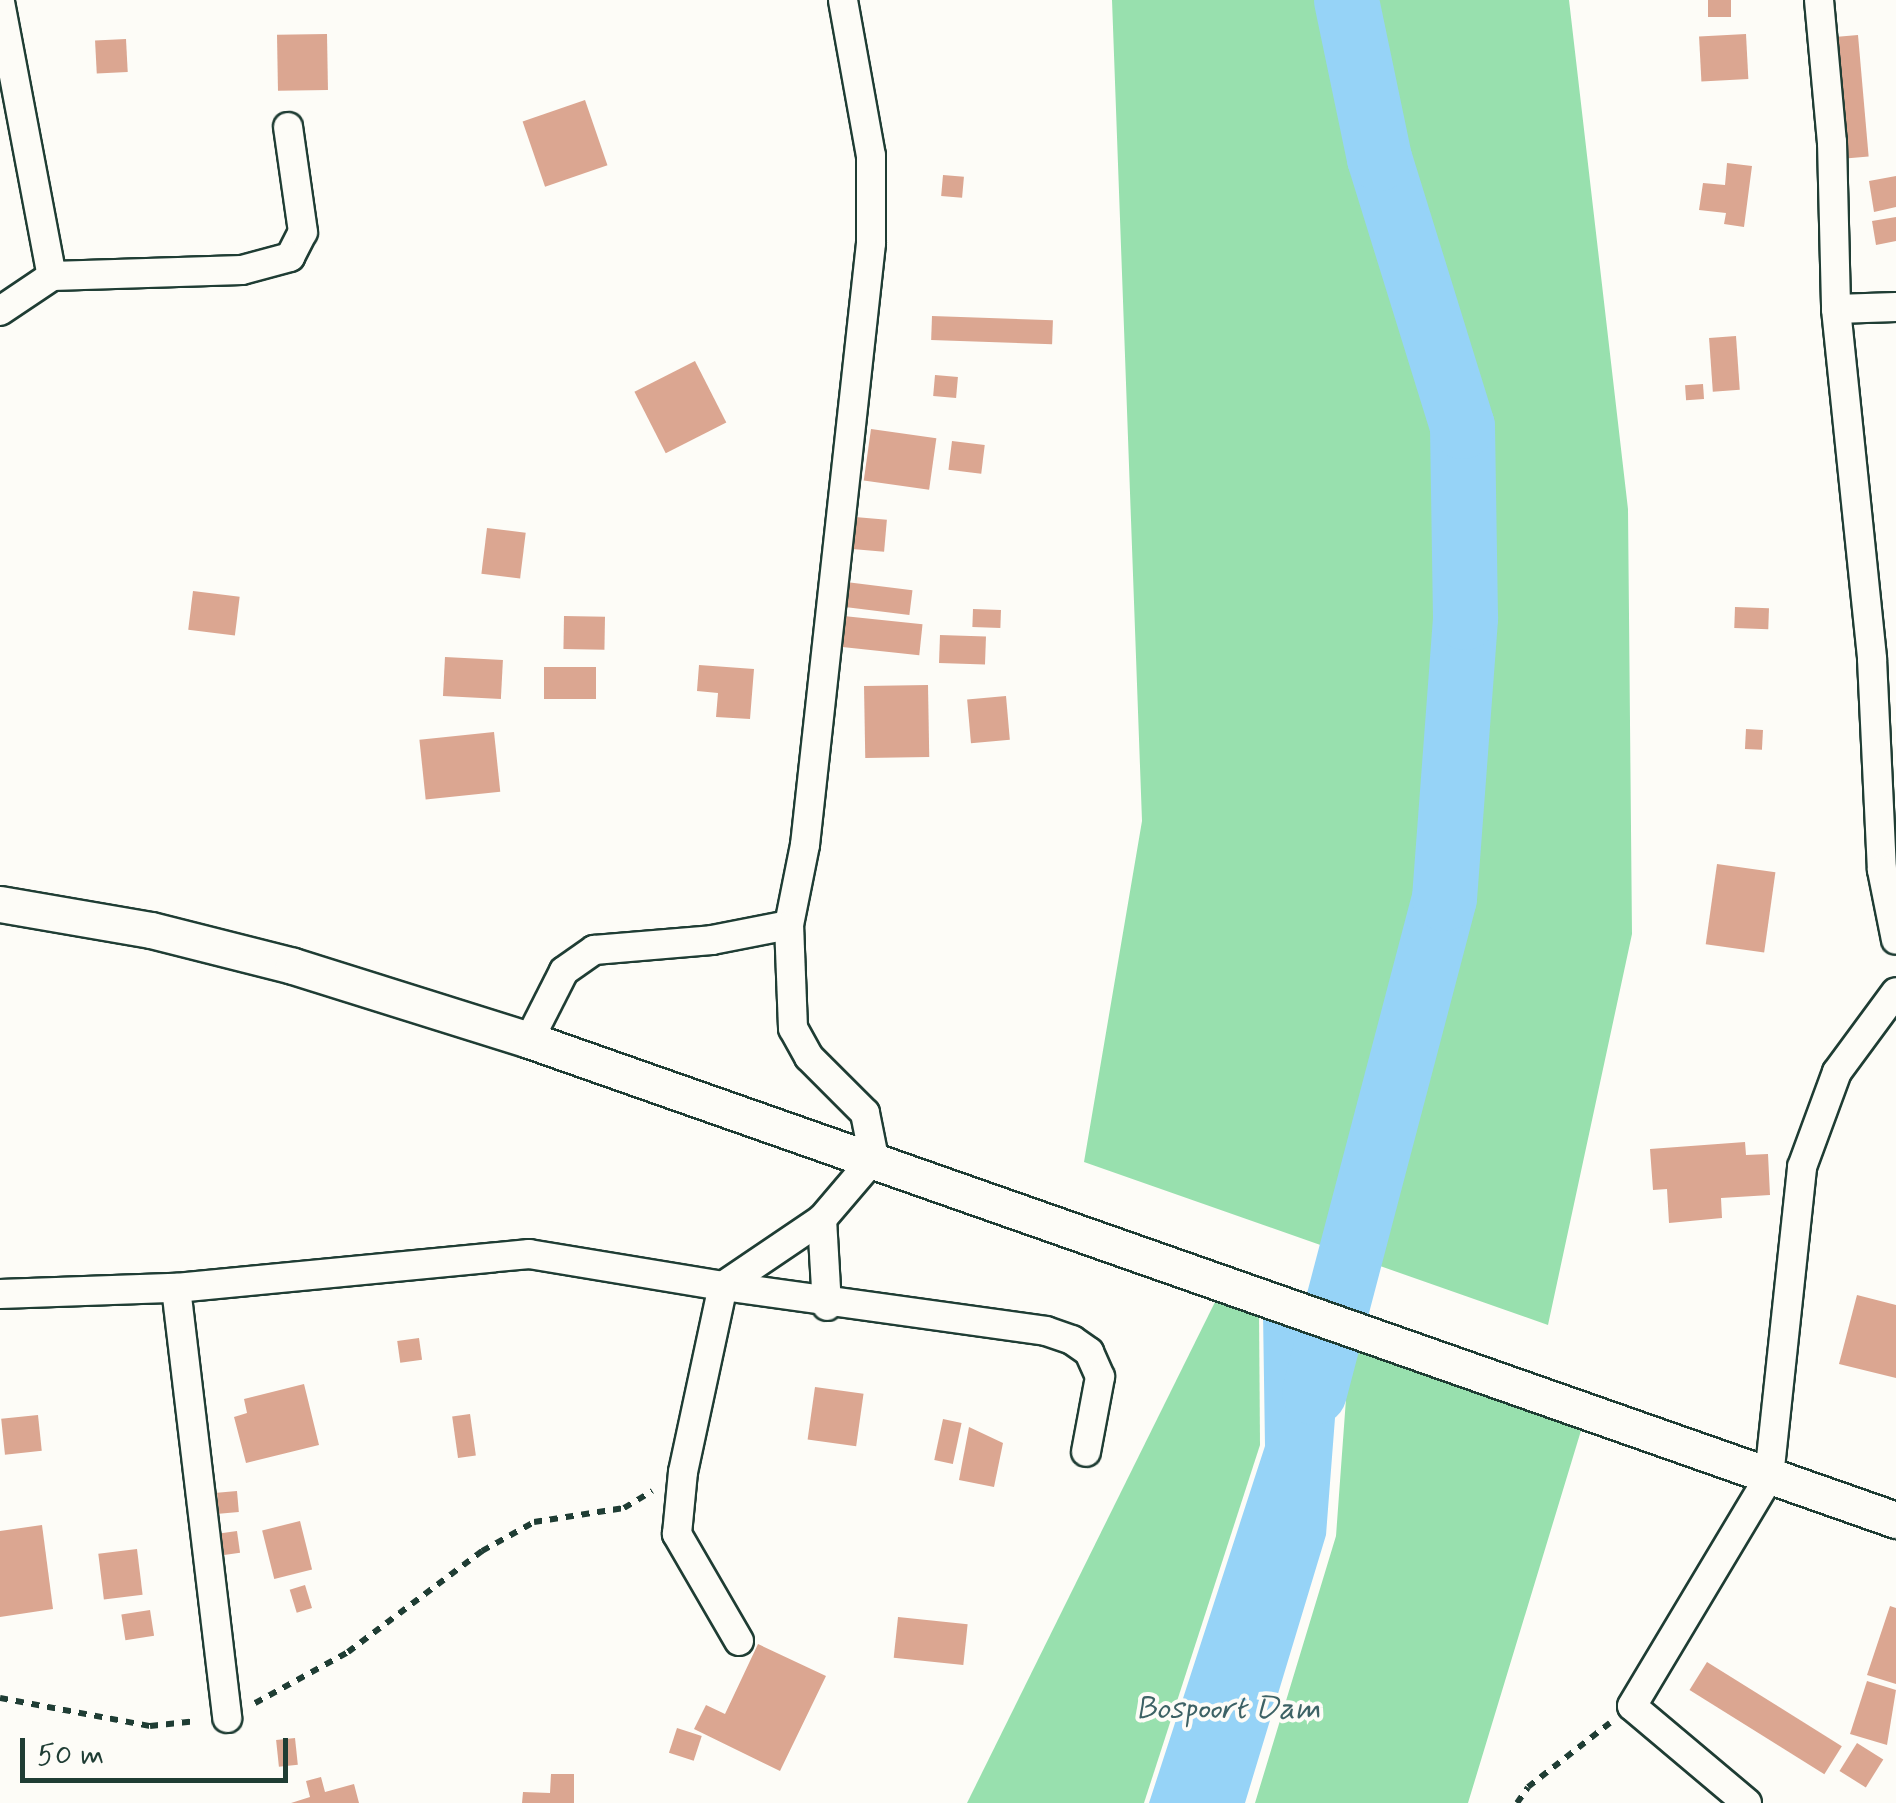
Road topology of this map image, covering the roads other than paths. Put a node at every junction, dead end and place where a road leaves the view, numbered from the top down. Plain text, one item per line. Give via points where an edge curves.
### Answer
1 (843, 0) edge
2 (1819, 0) edge
3 (0, 2) edge
4 (288, 127) dead end
5 (52, 276) junction
6 (1896, 306) edge
7 (1836, 310) junction
8 (0, 311) edge
9 (0, 904) edge
10 (789, 925) junction
11 (1896, 940) edge
12 (1896, 992) edge
13 (529, 1040) junction
14 (874, 1158) junction
15 (822, 1219) junction
16 (723, 1286) junction
17 (176, 1288) junction
18 (0, 1294) edge
19 (828, 1306) junction
20 (1086, 1452) dead end
21 (1769, 1477) junction
22 (1896, 1520) edge
23 (739, 1641) dead end
24 (227, 1718) road end
25 (1746, 1803) edge

1 - 10 street via 871,156 871,243 805,844
2 - 7 street via 1832,142
3 - 5 street
4 - 5 street via 303,232 290,257 242,270
5 - 8 street
6 - 7 street
7 - 11 street via 1872,659 1882,870
9 - 13 street via 151,930 293,966
10 - 13 street via 712,940 594,950 564,971
10 - 14 street via 793,1028 809,1057 865,1113
12 - 21 street via 1837,1072 1802,1167
13 - 14 street
14 - 15 street
14 - 21 street
15 - 16 street
15 - 19 street
16 - 17 street via 529,1254
16 - 19 street
16 - 23 street via 676,1534
17 - 18 street
17 - 24 street
19 - 20 street via 1046,1331 1072,1340 1088,1352 1100,1376
21 - 22 street
21 - 25 street via 1632,1706

